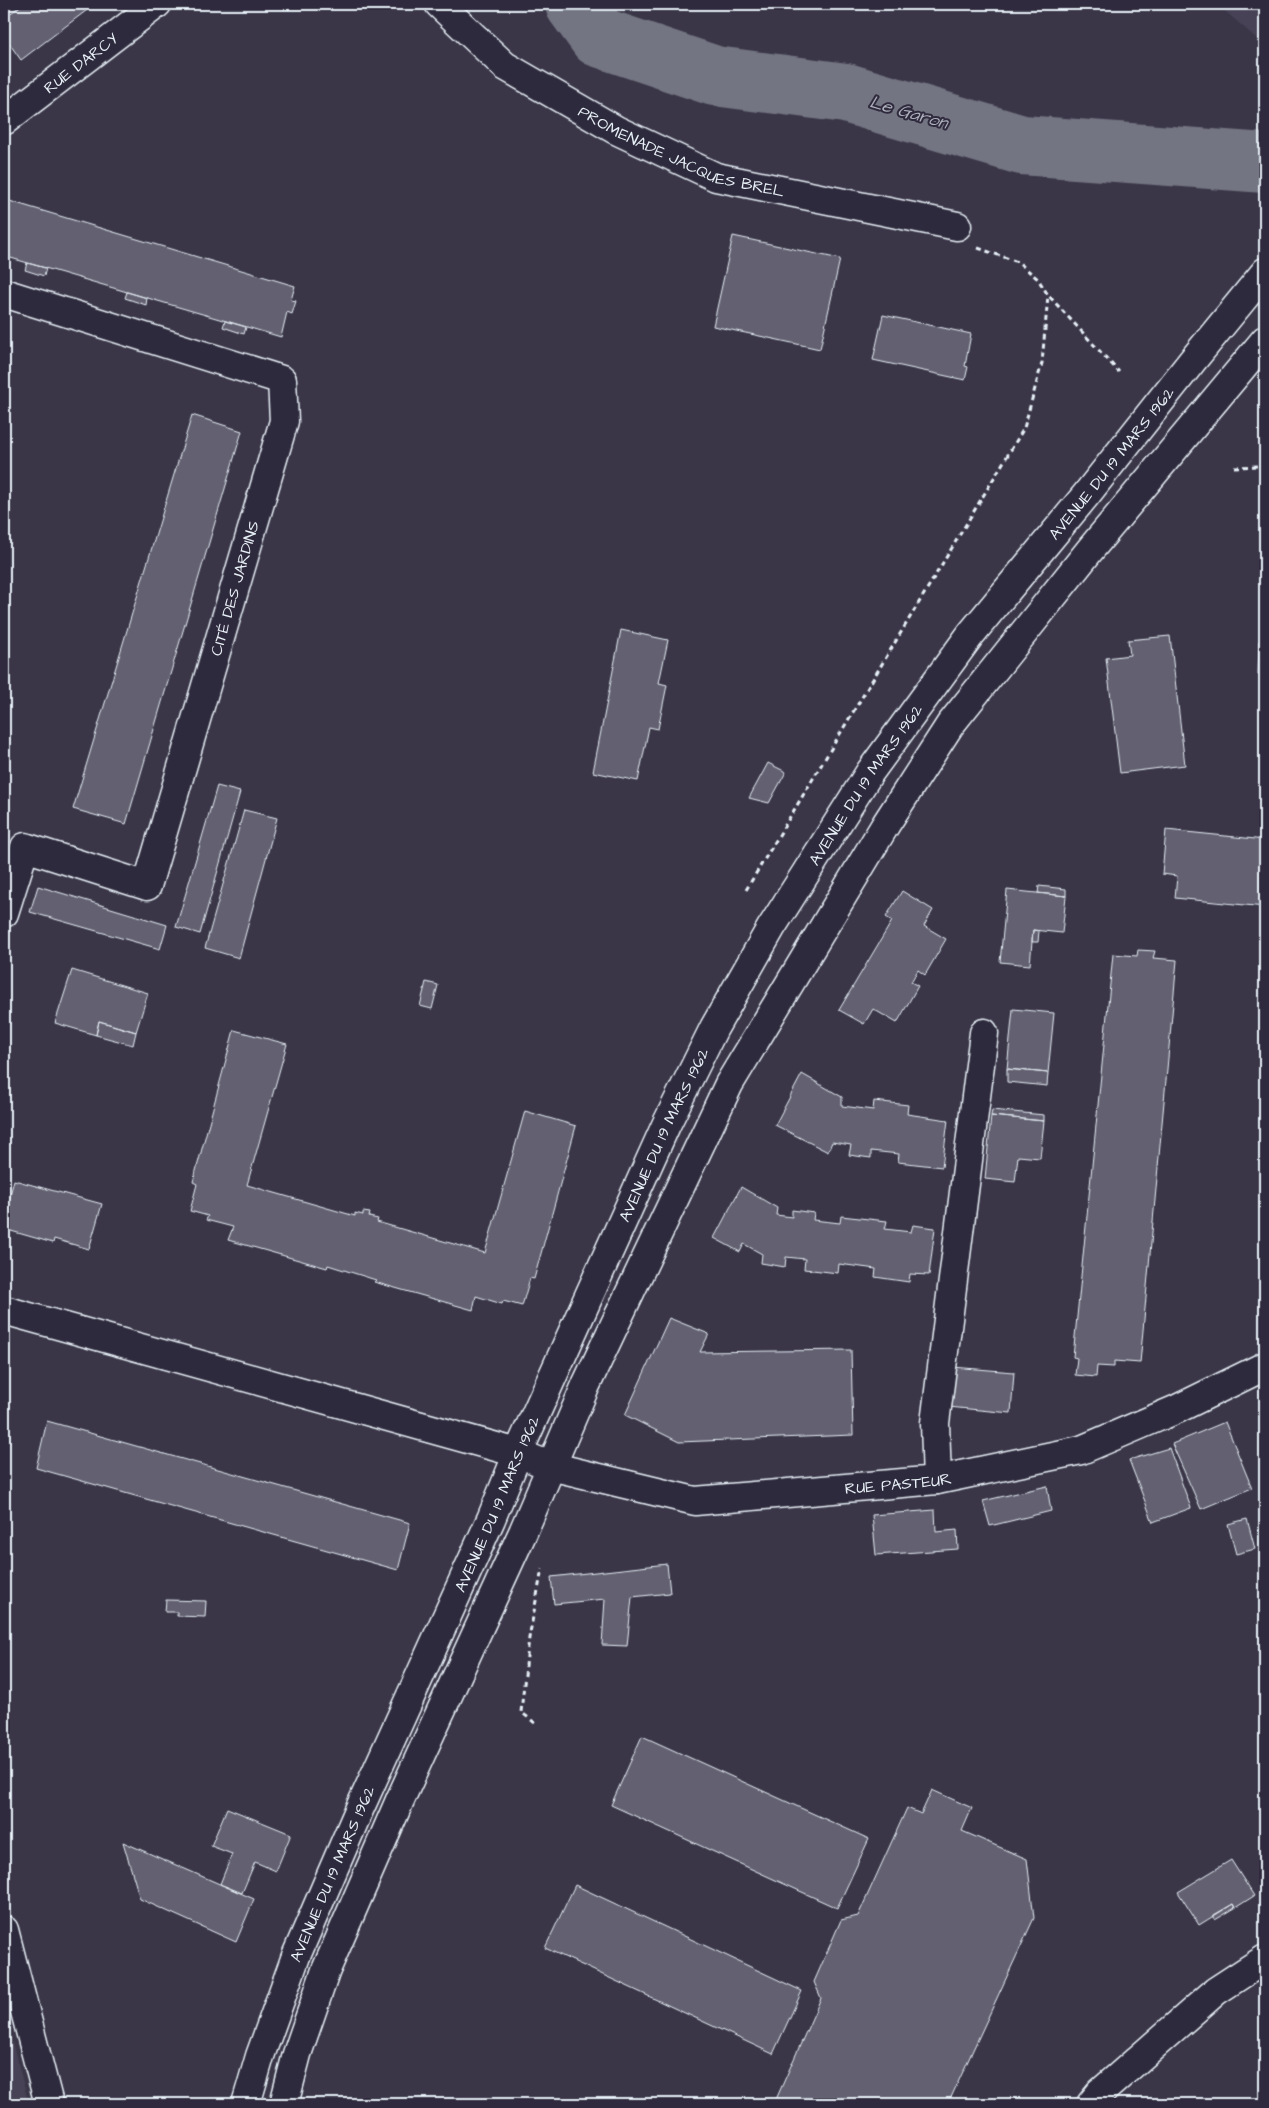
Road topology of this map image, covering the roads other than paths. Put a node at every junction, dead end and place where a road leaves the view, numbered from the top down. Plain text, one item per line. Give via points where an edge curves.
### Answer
1 (157, 4) edge
2 (439, 4) edge
3 (4, 120) edge
4 (957, 226) road end
5 (1265, 272) edge
6 (4, 293) edge
7 (1265, 340) edge
8 (4, 913) edge
9 (984, 1033) dead end
10 (4, 1310) edge
11 (1265, 1366) edge
12 (518, 1452) junction
13 (550, 1466) junction
14 (937, 1480) junction
15 (4, 1930) edge
16 (1265, 1959) edge
17 (49, 2104) edge
18 (246, 2104) edge
19 (284, 2104) edge
20 (1092, 2104) edge

1 - 3 main road, RUE DARCY
2 - 4 main road, PROMENADE JACQUES BREL via 505,66 616,130 716,177
5 - 12 main road, AVENUE DU 19 MARS 1962 via 971,634 870,772 771,928 714,1028 666,1125
6 - 8 main road, CITÉ DES JARDINS via 282,380 284,421 147,886 25,847
7 - 13 main road, AVENUE DU 19 MARS 1962 via 950,725 886,824 729,1084
9 - 14 main road via 935,1423
10 - 12 main road, RUE PASTEUR
11 - 14 main road, RUE PASTEUR via 1177,1409 1081,1450
12 - 13 main road, RUE PASTEUR
12 - 18 main road, AVENUE DU 19 MARS 1962 via 296,1956
13 - 14 main road, RUE PASTEUR via 695,1501
13 - 19 main road, AVENUE DU 19 MARS 1962 via 326,1970 297,2054
15 - 17 main road
16 - 20 main road via 1216,1991 1100,2093

